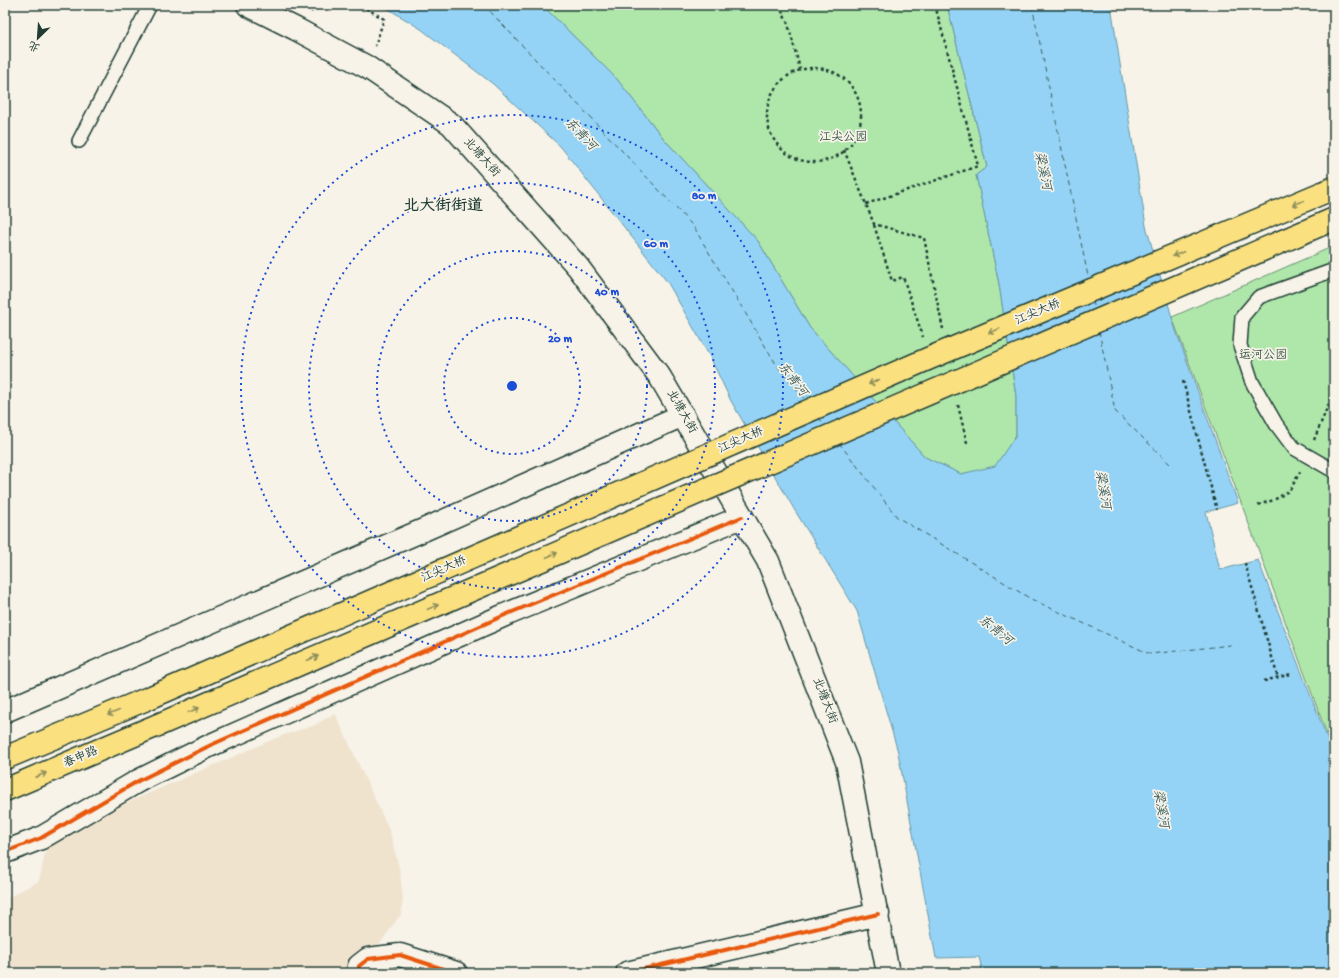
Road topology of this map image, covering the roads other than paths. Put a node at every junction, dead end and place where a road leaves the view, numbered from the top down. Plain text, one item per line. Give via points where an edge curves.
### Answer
1 (150, 5) edge
2 (248, 5) edge
3 (79, 142) dead end
4 (1334, 188) edge
5 (1334, 219) edge
6 (1334, 270) edge
7 (683, 415) junction
8 (1334, 471) edge
9 (742, 516) junction
10 (5, 711) edge
11 (5, 758) edge
12 (5, 790) edge
13 (5, 852) edge
14 (878, 914) junction
15 (639, 972) edge
16 (358, 973) edge
17 (456, 973) edge
18 (888, 973) edge

1 - 3 lane
2 - 7 street, 北塘大街 via 367,67 451,124 578,267 660,377
4 -> 11 main road, 江尖大桥, bridge via 930,358 149,698
12 -> 5 main road, 春申路, bridge
6 - 8 lane via 1259,297 1242,317 1240,345 1252,382 1276,424 1294,448
7 - 9 street, 北塘大街
7 - 10 street
9 - 13 street via 505,615 211,744 138,781 41,838
9 - 14 street, 北塘大街 via 768,560 847,762
14 - 15 street
14 - 18 street, 北塘大街
16 - 17 street via 359,966 368,959 400,955

